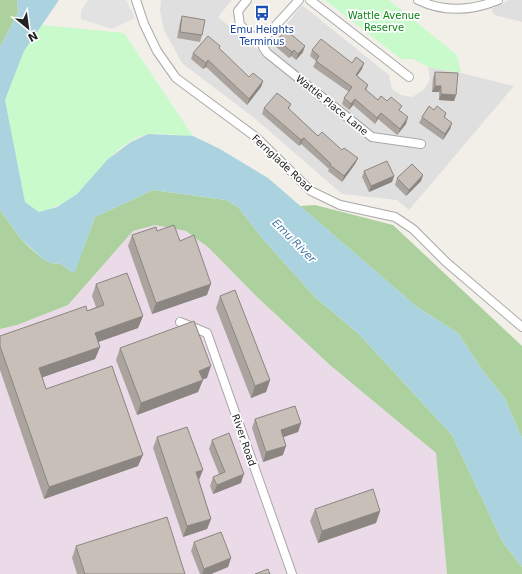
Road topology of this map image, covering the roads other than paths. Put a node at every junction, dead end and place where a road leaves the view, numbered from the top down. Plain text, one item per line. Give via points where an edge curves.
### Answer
1 (136, 0) edge
2 (247, 0) edge
3 (299, 0) edge
4 (310, 0) edge
5 (418, 0) edge
6 (498, 0) edge
7 (261, 36) junction
8 (409, 77) dead end
9 (421, 144) dead end
10 (180, 322) dead end
11 (522, 327) edge
12 (292, 574) edge

1 - 11 street, Fernglade Road via 157,51 176,78 257,138 311,191 340,205 395,218 413,229 446,262
2 - 7 street via 238,11 240,25 253,37
3 - 7 street via 268,34
4 - 8 street
5 - 6 street via 452,10 476,8
7 - 9 street, Wattle Place Lane via 267,53 372,137
10 - 12 street, River Road via 207,333

